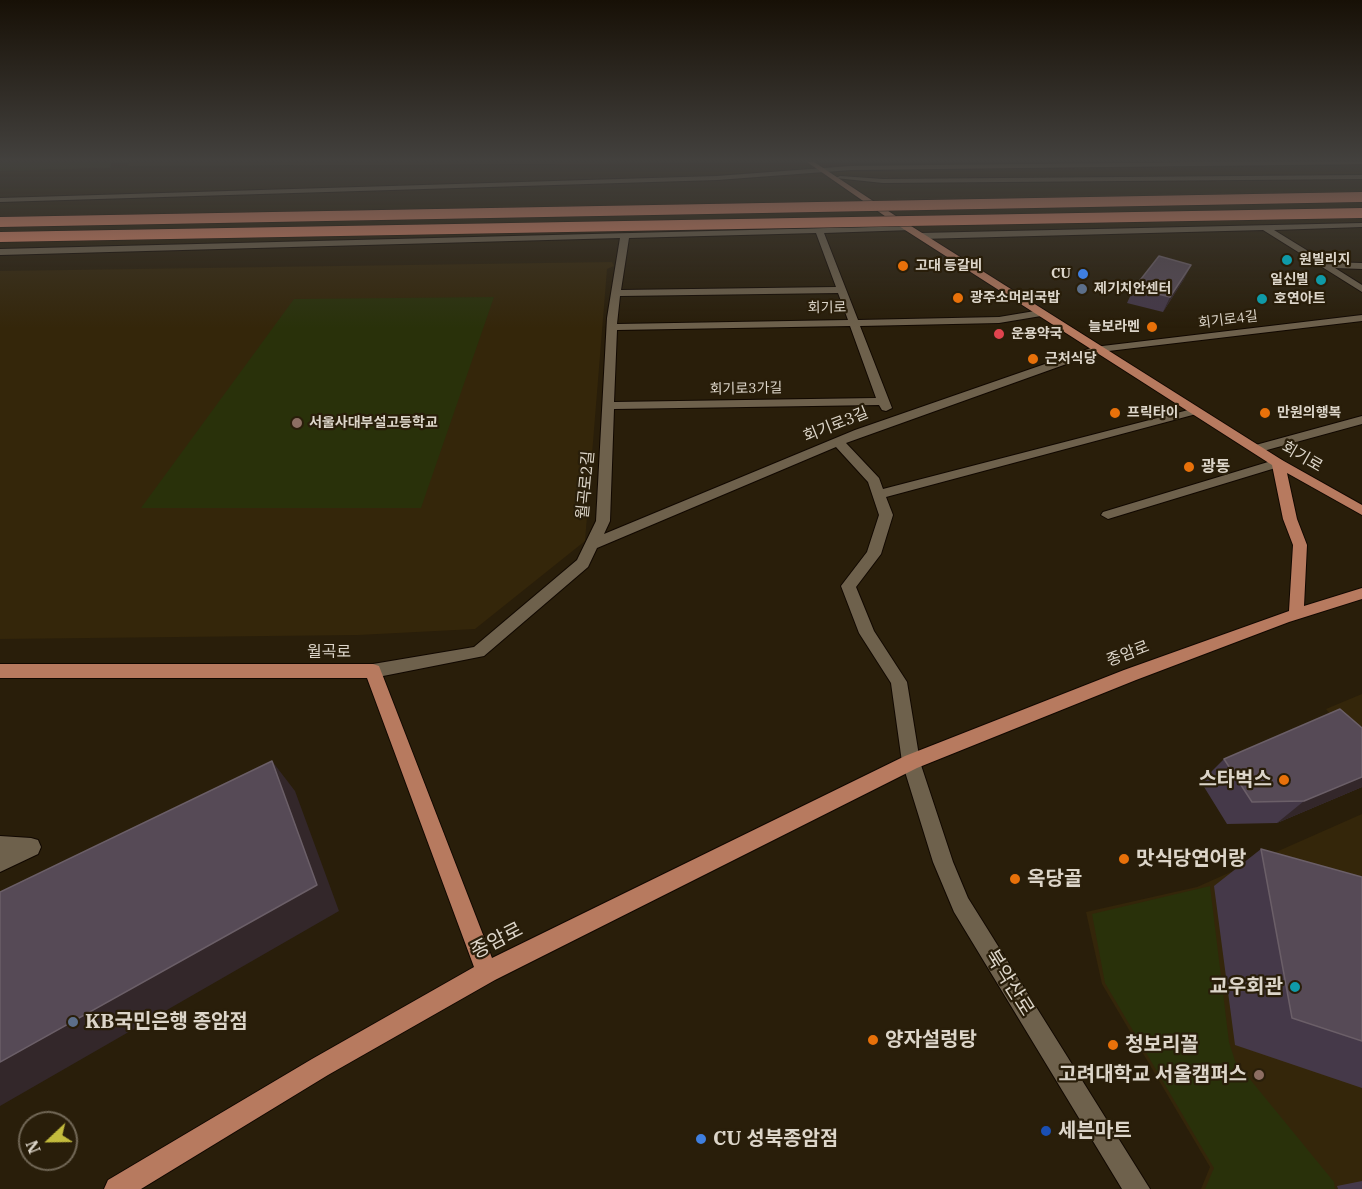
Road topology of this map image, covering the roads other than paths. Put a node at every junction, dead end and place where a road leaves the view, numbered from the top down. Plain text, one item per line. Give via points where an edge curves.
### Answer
1 (246, 217) edge
2 (892, 217) edge
3 (1107, 217) edge
4 (0, 222) edge
5 (1362, 225) edge
6 (1262, 226) junction
7 (908, 228) junction
8 (819, 230) junction
9 (625, 235) junction
10 (920, 236) junction
11 (0, 237) edge
12 (0, 252) edge
13 (1324, 265) junction
14 (1362, 266) edge
15 (1362, 289) edge
16 (842, 290) junction
17 (616, 293) junction
18 (1041, 313) junction
19 (1362, 318) edge
20 (854, 323) junction
21 (612, 327) junction
22 (1098, 349) junction
23 (883, 401) junction
24 (608, 406) junction
25 (1196, 411) junction
26 (1362, 420) edge
27 (891, 422) junction
28 (838, 442) junction
29 (1256, 449) junction
30 (1278, 463) junction
31 (878, 495) junction
32 (1362, 511) edge
33 (1108, 515) dead end
34 (591, 546) junction
35 (1362, 593) edge
36 (1296, 614) junction
37 (373, 671) junction
38 (0, 672) edge
39 (911, 762) junction
40 (0, 845) edge
41 (0, 862) edge
42 (487, 972) junction
43 (117, 1189) edge
44 (1137, 1189) edge

1 - 4 highway, bridge
2 - 7 main road, 회기로, bridge
3 - 11 highway, bridge
5 - 6 street
6 - 10 street
6 - 13 street
7 - 8 street
7 - 10 main road, 회기로
8 - 9 street
8 - 16 street
9 - 12 street
9 - 17 street, 월곡로2길
10 - 18 main road, 회기로
13 - 14 street
13 - 15 street
16 - 17 street, 회기로
16 - 20 street
17 - 21 street, 월곡로2길
18 - 20 street, 회기로 via 1006,320
18 - 22 main road, 회기로
19 - 22 street, 회기로4길
20 - 21 street, 회기로
20 - 23 street
21 - 24 street, 월곡로2길
22 - 25 main road, 회기로
22 - 27 street, 회기로3길
23 - 24 street, 회기로3가길
23 - 27 street
24 - 34 street, 월곡로2길 via 603,521
25 - 29 main road, 회기로
25 - 31 street
26 - 29 street
27 - 28 street, 회기로3길
28 - 31 street via 874,482
28 - 34 street, 회기로3길
29 - 30 main road, 회기로
30 - 32 main road, 회기로
30 - 33 street
30 - 36 main road via 1300,545
31 - 39 street via 886,515 874,554 848,586 867,633 899,682
34 - 37 street, 월곡로2길 via 583,563 477,652
35 - 36 main road, 종암로
36 - 39 main road, 종암로
37 - 38 main road, 월곡로
37 - 42 main road, 월곡로
39 - 42 main road, 종암로
39 - 44 street, 북악산로 via 961,905
40 - 41 street via 31,847
42 - 43 main road, 종암로

